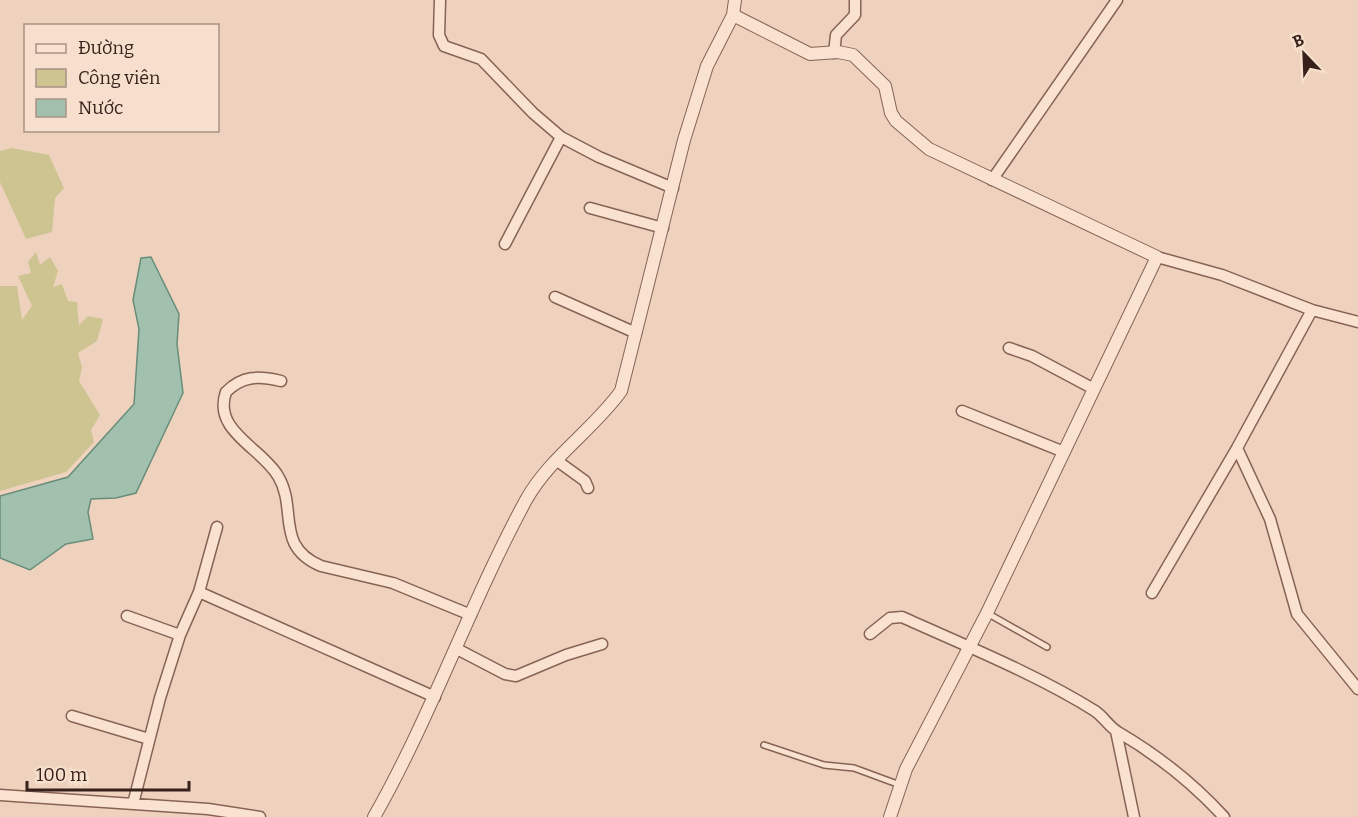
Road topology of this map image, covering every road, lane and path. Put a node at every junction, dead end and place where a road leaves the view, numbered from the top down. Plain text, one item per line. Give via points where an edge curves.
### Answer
1 (440, 0) edge
2 (735, 0) edge
3 (855, 0) edge
4 (1117, 0) edge
5 (733, 15) junction
6 (840, 53) junction
7 (561, 137) junction
8 (992, 180) junction
9 (673, 188) junction
10 (590, 208) dead end
11 (663, 228) junction
12 (505, 244) dead end
13 (1157, 257) junction
14 (555, 297) dead end
15 (1312, 310) junction
16 (1358, 322) edge
17 (636, 333) junction
18 (1009, 348) dead end
19 (281, 381) dead end
20 (1095, 389) junction
21 (962, 411) dead end
22 (1237, 448) junction
23 (1064, 452) junction
24 (556, 460) junction
25 (588, 488) dead end
26 (218, 527) dead end
27 (199, 592) junction
28 (1152, 593) dead end
29 (987, 613) junction
30 (471, 615) junction
31 (127, 616) dead end
32 (870, 634) dead end
33 (180, 635) junction
34 (602, 644) dead end
35 (1047, 647) dead end
36 (970, 648) junction
37 (457, 649) junction
38 (1358, 689) edge
39 (435, 697) junction
40 (72, 716) dead end
41 (1116, 731) junction
42 (149, 739) junction
43 (764, 745) dead end
44 (900, 785) junction
45 (0, 795) edge
46 (133, 804) junction
47 (260, 817) edge
48 (374, 817) edge
49 (890, 817) edge
50 (1134, 817) edge
51 (1224, 817) edge

1 - 7 street via 441,44 481,59
2 - 5 street
3 - 6 street via 855,15 836,35
4 - 8 street
5 - 6 street via 810,54
5 - 9 street via 707,66
6 - 8 street via 878,76 896,121 928,149
7 - 9 street
7 - 12 street
8 - 13 street
9 - 11 street
10 - 11 street
11 - 17 street
13 - 15 street via 1222,275
13 - 20 street
14 - 17 street
15 - 16 street
15 - 22 street
17 - 24 street via 621,391 605,413
18 - 20 street
19 - 30 street via 260,376 240,381 226,392 224,406 230,428 281,481 288,525 297,549 321,566 393,583
20 - 23 street
21 - 23 street
22 - 28 street
22 - 38 street via 1270,519 1297,614
23 - 29 street
24 - 25 street
24 - 30 street via 526,500
26 - 27 street
27 - 33 street
27 - 39 street
29 - 35 lane
29 - 36 street
30 - 37 street
31 - 33 street
32 - 36 street via 890,618 903,617
33 - 42 street
34 - 37 street via 516,676
36 - 41 street via 1096,711
36 - 44 street
37 - 39 street
39 - 48 street
40 - 42 street
41 - 50 street
41 - 51 street via 1182,774
42 - 46 street
43 - 44 lane via 824,765 854,768
44 - 49 street
45 - 46 street
46 - 47 street

